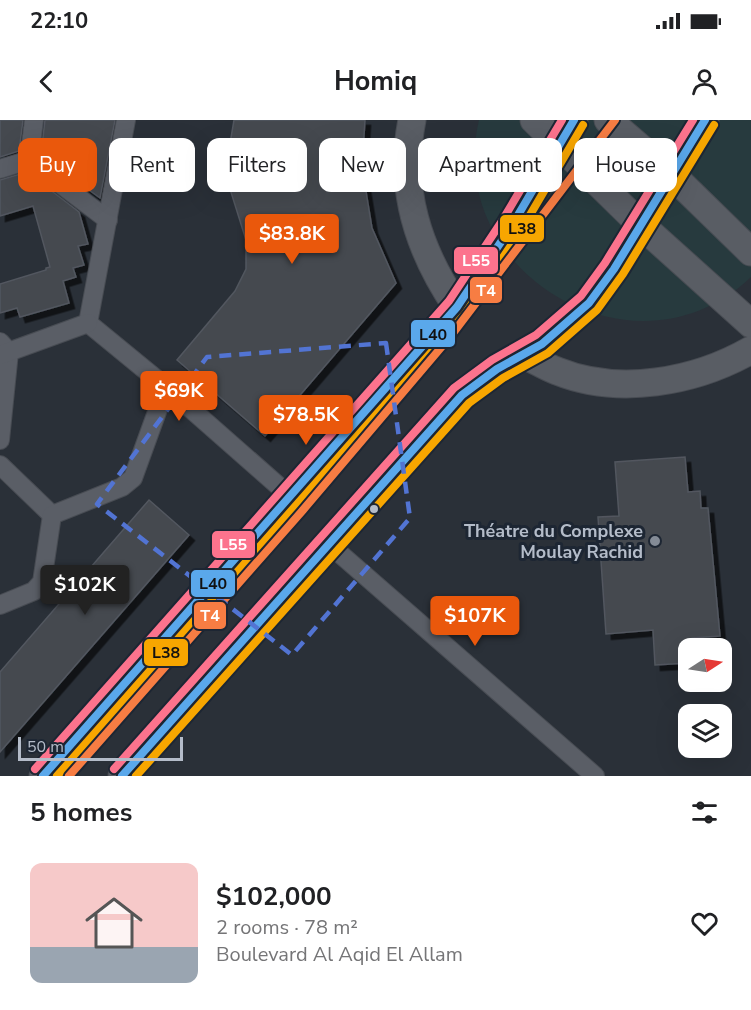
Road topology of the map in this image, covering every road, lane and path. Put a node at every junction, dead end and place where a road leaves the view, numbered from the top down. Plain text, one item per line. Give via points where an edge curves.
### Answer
1 (34, 120) edge
2 (126, 120) edge
3 (412, 120) edge
4 (534, 120) edge
5 (574, 120) edge
6 (608, 120) edge
7 (705, 120) edge
8 (32, 138) edge
9 (552, 138) edge
10 (629, 138) edge
11 (562, 140) edge
12 (562, 148) edge
13 (18, 163) edge
14 (677, 167) edge
15 (0, 169) edge
16 (677, 180) edge
17 (71, 192) edge
18 (531, 192) edge
19 (661, 192) edge
20 (108, 220) junction
21 (641, 225) junction
22 (751, 252) edge
23 (457, 307) junction
24 (88, 323) junction
25 (751, 324) edge
26 (3, 349) edge
27 (751, 350) edge
28 (524, 355) junction
29 (166, 387) junction
30 (0, 440) edge
31 (0, 465) edge
32 (291, 497) junction
33 (52, 515) junction
34 (330, 545) junction
35 (0, 605) edge
36 (43, 776) edge
37 (122, 776) edge
38 (596, 776) edge

1 - 8 street
2 - 20 street
3 - 23 main road via 407,174 411,210 425,253
4 - 9 main road
5 - 11 main road
6 - 10 main road
7 - 14 main road
12 - 21 main road
13 - 15 street
16 - 22 main road
17 - 20 street
18 - 23 main road
19 - 21 main road
20 - 24 street
21 - 25 main road
21 - 28 main road via 590,303 559,332
23 - 32 main road
24 - 26 street
24 - 29 street
26 - 30 street
27 - 28 main road via 701,373 666,381 629,383 559,372
28 - 34 main road via 462,395
29 - 32 street
29 - 33 street via 136,472 128,483
31 - 33 street
32 - 36 main road
33 - 35 street via 42,582 34,591
34 - 37 main road
34 - 38 street

